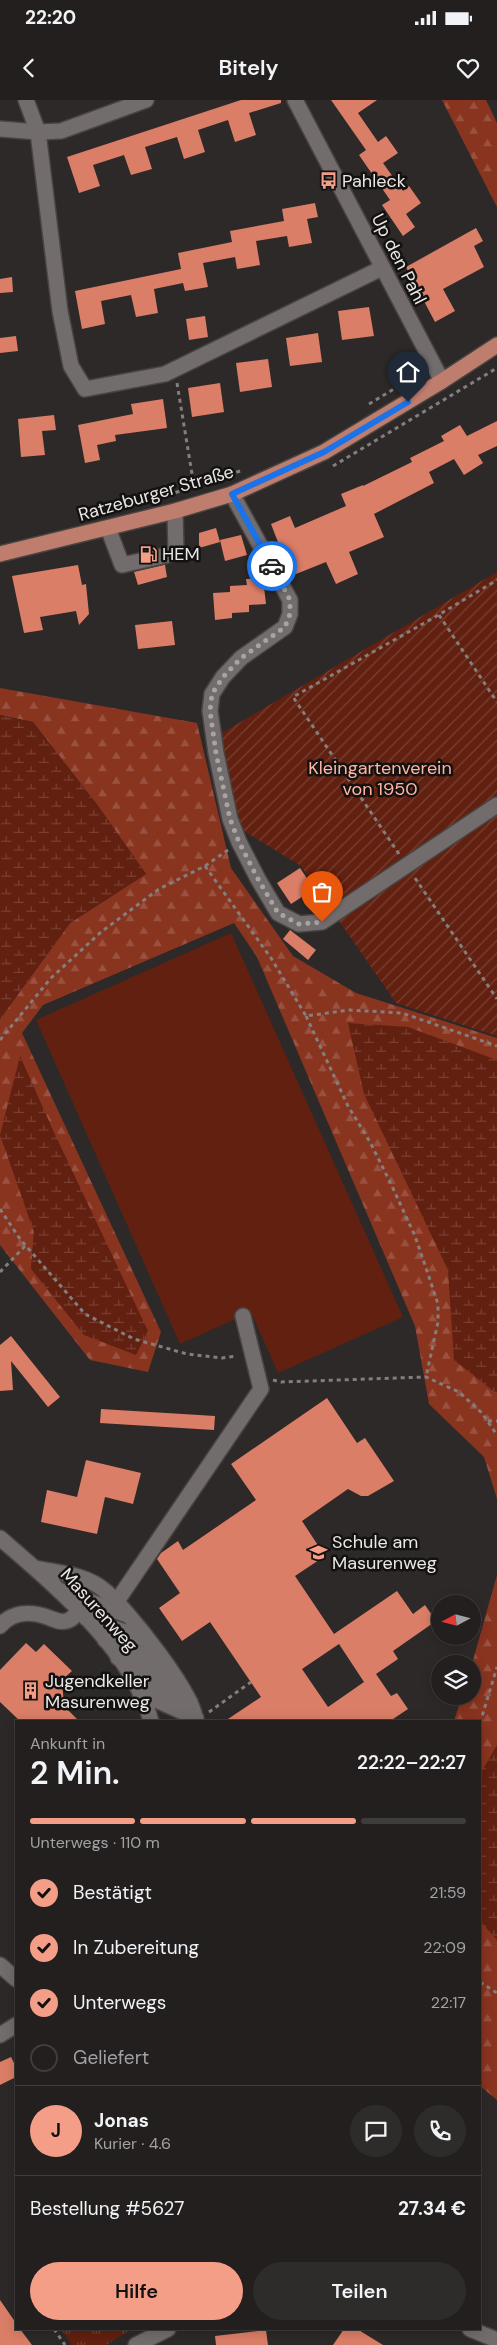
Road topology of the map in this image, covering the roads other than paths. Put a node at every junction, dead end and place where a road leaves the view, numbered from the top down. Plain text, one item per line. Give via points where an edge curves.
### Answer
1 (26, 100) edge
2 (146, 100) edge
3 (295, 100) edge
4 (0, 129) edge
5 (38, 132) junction
6 (382, 268) junction
7 (497, 345) edge
8 (442, 381) junction
9 (232, 494) junction
10 (175, 511) junction
11 (108, 528) junction
12 (0, 554) edge
13 (497, 805) edge
14 (243, 1316) dead end
15 (0, 1538) edge
16 (35, 1568) junction
17 (58, 1590) junction
18 (116, 1601) junction
19 (81, 1614) junction
20 (133, 1618) junction
21 (0, 1626) edge
22 (104, 1639) junction
23 (148, 1640) junction
24 (118, 1658) junction
25 (164, 1662) junction
26 (130, 1676) junction
27 (176, 1681) junction
28 (140, 1693) junction
29 (190, 1702) junction
30 (198, 1718) edge
31 (151, 1720) edge
32 (0, 1965) edge
33 (15, 1978) edge
34 (15, 2026) edge
35 (0, 2035) edge
36 (166, 2330) edge
37 (472, 2330) edge
38 (497, 2340) edge
39 (136, 2345) edge

1 - 5 street
2 - 5 street via 61,131
3 - 6 street, Up den Pahl
4 - 5 street
5 - 6 street via 60,311 71,366 85,389 175,370
6 - 8 street, Up den Pahl
7 - 8 main road, Ratzeburger Straße
8 - 9 main road, Ratzeburger Straße via 324,452
9 - 10 main road, Ratzeburger Straße
9 - 13 street via 290,600 290,614 285,627 241,658 223,677 212,694 210,711 230,819 278,913 299,924 322,922
10 - 11 main road, Ratzeburger Straße
10 - 11 street via 176,553 122,565
11 - 12 main road, Ratzeburger Straße
14 - 18 street via 261,1389
15 - 16 street, Masurenweg
16 - 17 street, Masurenweg
16 - 18 street via 91,1582
17 - 19 street, Masurenweg
17 - 20 street
18 - 20 street
19 - 21 street via 64,1622 44,1616 16,1614
19 - 22 street, Masurenweg
19 - 23 street
20 - 23 street
22 - 24 street, Masurenweg
22 - 25 street
23 - 25 street
24 - 26 street, Masurenweg
24 - 27 street
25 - 27 street
26 - 28 street, Masurenweg
26 - 29 street
27 - 29 street
28 - 30 street
28 - 31 street, Masurenweg
29 - 30 street
32 - 33 street
34 - 35 street
36 - 39 street
37 - 38 street

